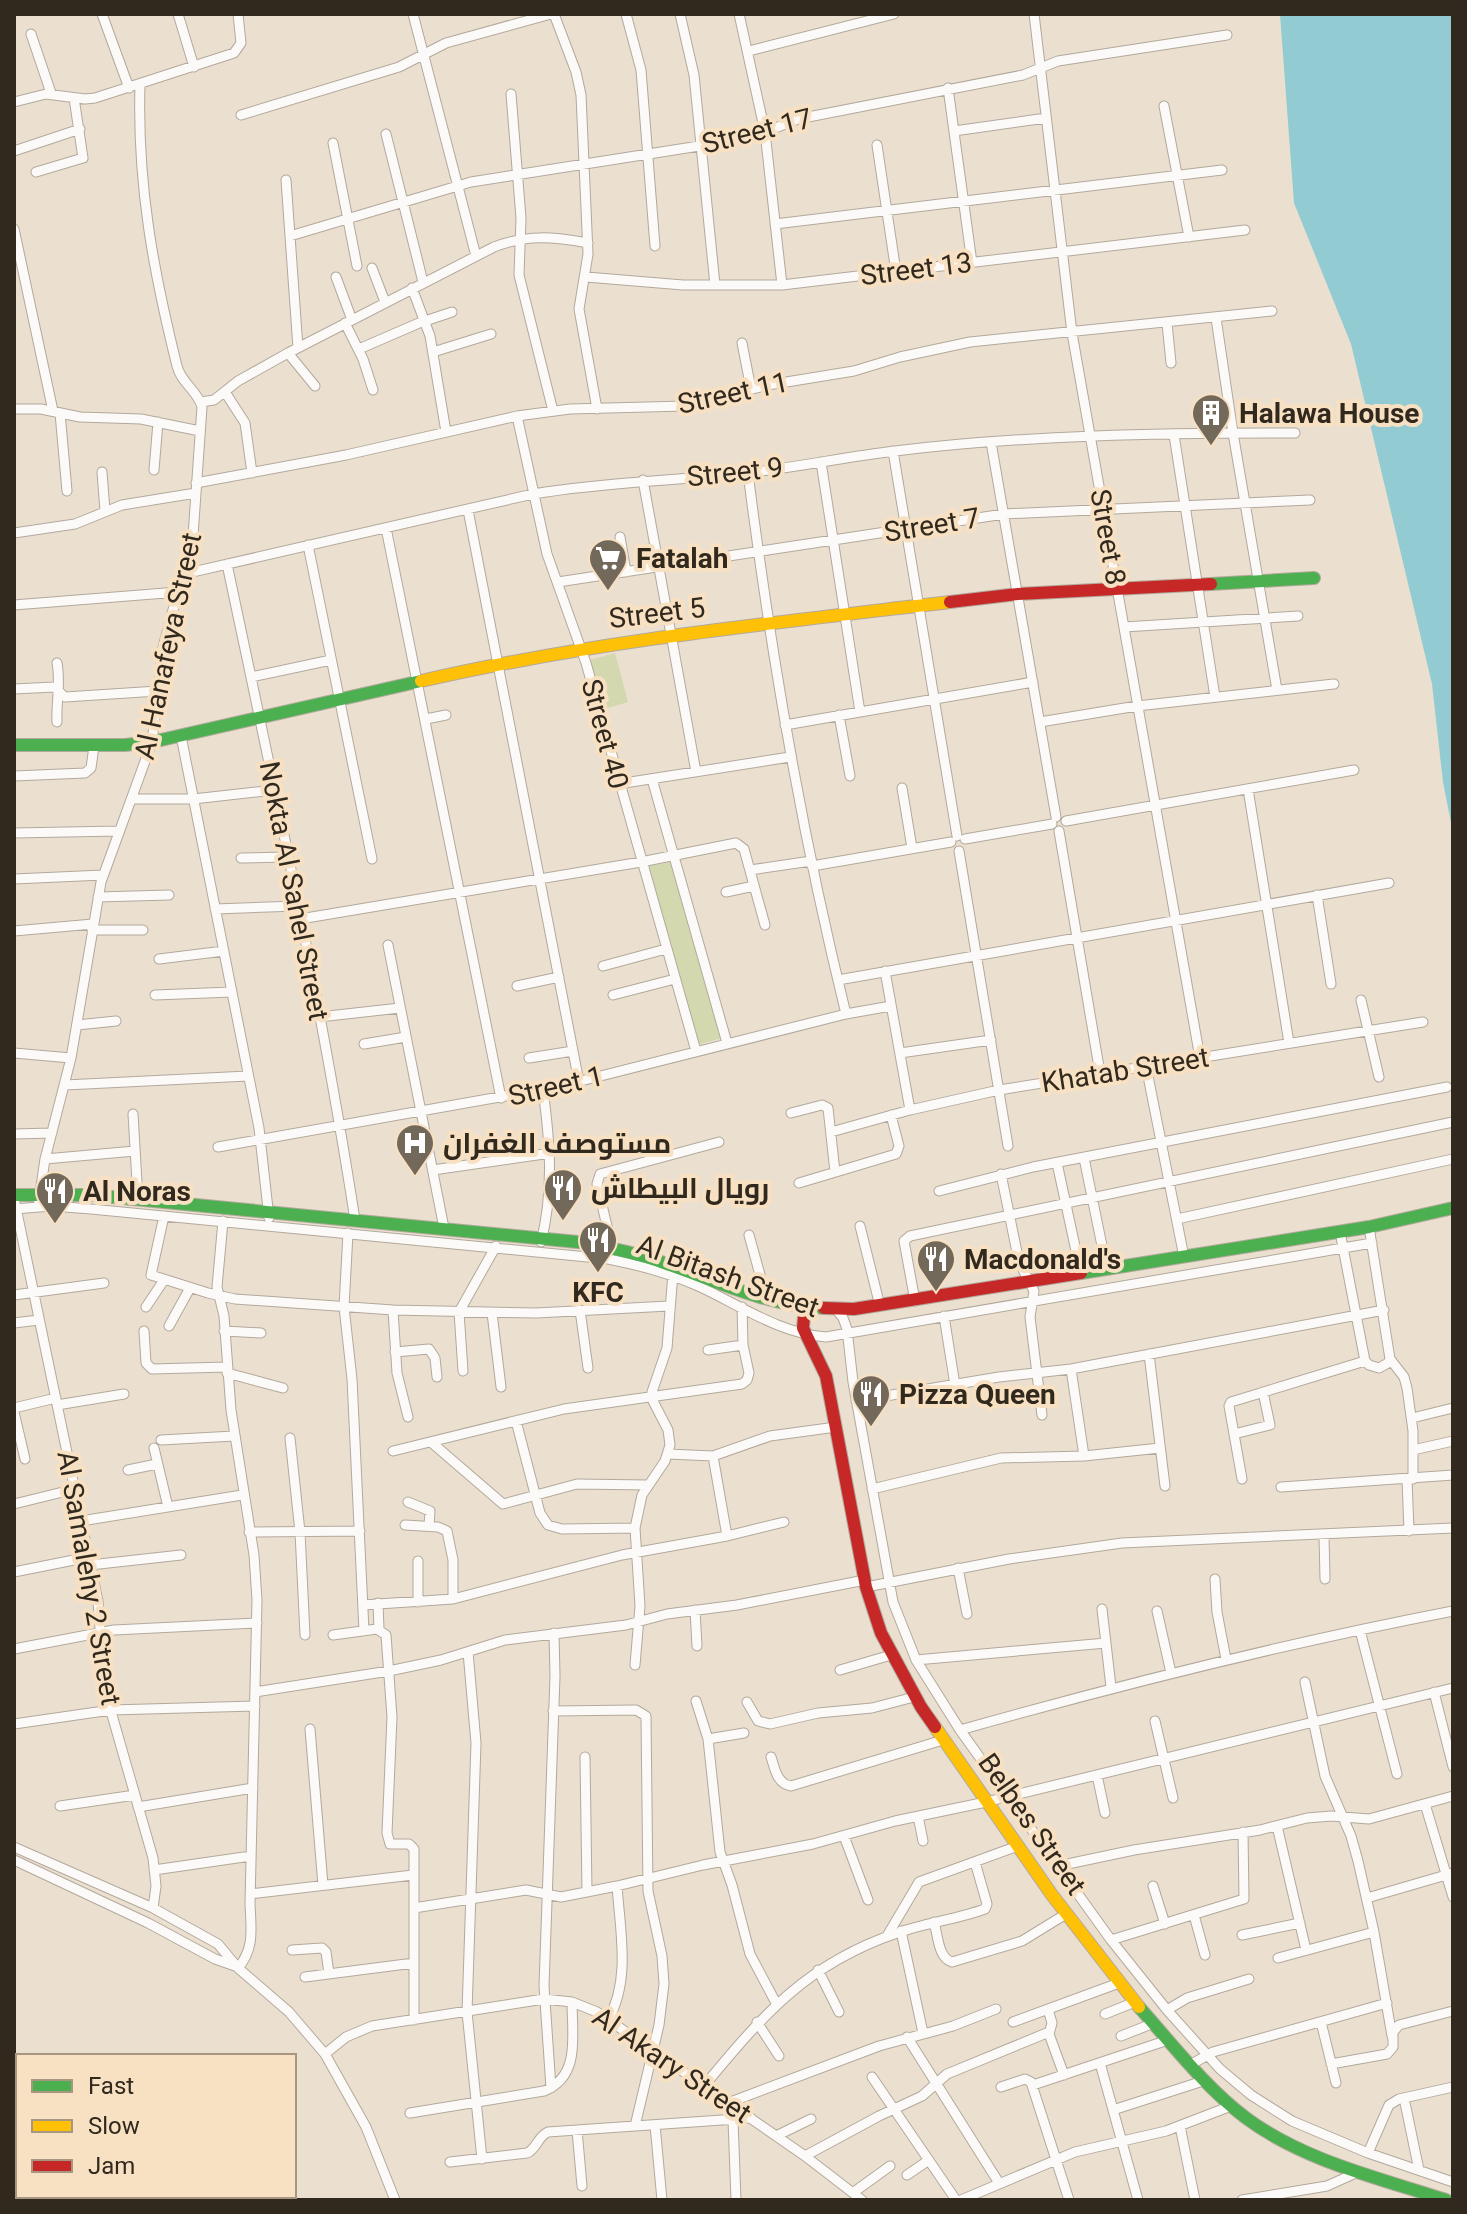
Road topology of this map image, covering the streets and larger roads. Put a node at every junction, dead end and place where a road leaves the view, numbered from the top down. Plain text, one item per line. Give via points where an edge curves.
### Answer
1 (102, 14) edge
2 (178, 14) edge
3 (238, 14) edge
4 (413, 14) edge
5 (553, 14) edge
6 (626, 14) edge
7 (680, 14) edge
8 (739, 14) edge
9 (894, 14) edge
10 (1034, 14) edge
11 (31, 34) dead end
12 (1227, 35) dead end
13 (749, 51) junction
14 (424, 54) junction
15 (194, 67) junction
16 (1040, 69) junction
17 (140, 84) junction
18 (129, 88) junction
19 (948, 88) junction
20 (51, 93) junction
21 (511, 94) dead end
22 (74, 98) junction
23 (14, 102) edge
24 (1164, 106) dead end
25 (241, 115) dead end
26 (1046, 118) junction
27 (80, 129) junction
28 (954, 131) junction
29 (765, 132) junction
30 (386, 134) dead end
31 (333, 143) dead end
32 (877, 145) dead end
33 (701, 146) junction
34 (14, 151) edge
35 (649, 154) junction
36 (584, 165) junction
37 (1222, 170) dead end
38 (36, 172) dead end
39 (517, 174) junction
40 (1178, 175) junction
41 (286, 180) dead end
42 (458, 185) junction
43 (1054, 190) junction
44 (403, 201) junction
45 (963, 201) junction
46 (886, 210) junction
47 (347, 219) junction
48 (775, 224) junction
49 (14, 229) edge
50 (1245, 230) dead end
51 (290, 236) junction
52 (1189, 237) junction
53 (520, 238) junction
54 (588, 243) junction
55 (655, 246) dead end
56 (16, 252) edge
57 (1061, 252) junction
58 (476, 256) junction
59 (972, 263) junction
60 (357, 266) dead end
61 (372, 268) dead end
62 (896, 272) junction
63 (336, 277) dead end
64 (586, 277) junction
65 (423, 282) junction
66 (715, 285) junction
67 (782, 285) junction
68 (412, 288) junction
69 (385, 302) junction
70 (1272, 311) dead end
71 (452, 312) dead end
72 (1216, 318) junction
73 (426, 320) junction
74 (348, 322) junction
75 (1167, 323) junction
76 (1072, 333) junction
77 (491, 334) dead end
78 (742, 343) dead end
79 (298, 348) junction
80 (359, 349) junction
81 (433, 352) junction
82 (288, 353) junction
83 (1171, 363) dead end
84 (315, 386) dead end
85 (751, 389) junction
86 (373, 390) dead end
87 (225, 392) junction
88 (201, 402) junction
89 (14, 409) edge
90 (597, 409) junction
91 (553, 411) junction
92 (57, 412) junction
93 (517, 416) junction
94 (158, 422) junction
95 (200, 431) junction
96 (446, 432) junction
97 (1233, 433) junction
98 (1295, 433) dead end
99 (1174, 435) junction
100 (1090, 438) junction
101 (991, 442) junction
102 (893, 451) junction
103 (821, 462) junction
104 (154, 470) dead end
105 (102, 472) dead end
106 (252, 473) junction
107 (748, 473) junction
108 (643, 480) junction
109 (196, 488) junction
110 (67, 491) dead end
111 (533, 494) junction
112 (1310, 500) dead end
113 (1245, 504) junction
114 (1185, 507) junction
115 (468, 510) junction
116 (1103, 510) junction
117 (105, 511) junction
118 (1004, 514) junction
119 (386, 528) junction
120 (906, 529) junction
121 (14, 533) edge
122 (620, 537) dead end
123 (834, 540) junction
124 (308, 545) junction
125 (758, 552) junction
126 (227, 564) junction
127 (659, 567) junction
128 (626, 572) junction
129 (184, 574) junction
130 (1314, 578) dead end
131 (1258, 580) junction
132 (558, 582) junction
133 (1197, 584) junction
134 (1116, 588) junction
135 (178, 592) junction
136 (1018, 594) junction
137 (14, 605) edge
138 (920, 606) junction
139 (846, 615) junction
140 (1298, 616) dead end
141 (1265, 618) junction
142 (1203, 622) junction
143 (768, 624) junction
144 (1124, 627) junction
145 (671, 635) junction
146 (581, 648) junction
147 (331, 660) junction
148 (57, 663) dead end
149 (498, 663) junction
150 (251, 677) junction
151 (418, 681) junction
152 (1033, 682) junction
153 (1334, 684) dead end
154 (14, 689) edge
155 (1277, 690) junction
156 (158, 691) junction
157 (59, 693) junction
158 (1215, 697) junction
159 (339, 698) junction
160 (934, 699) junction
161 (1137, 706) junction
162 (860, 712) junction
163 (446, 715) dead end
164 (839, 715) junction
165 (260, 717) junction
166 (426, 719) junction
167 (57, 722) dead end
168 (1040, 722) junction
169 (785, 725) junction
170 (181, 736) junction
171 (152, 742) junction
172 (14, 745) edge
173 (94, 746) junction
174 (790, 757) junction
175 (1354, 770) dead end
176 (696, 772) junction
177 (14, 776) edge
178 (850, 776) dead end
179 (652, 779) junction
180 (618, 784) junction
181 (902, 788) dead end
182 (1248, 789) junction
183 (275, 790) junction
184 (132, 799) junction
185 (193, 799) junction
186 (1155, 805) junction
187 (1058, 823) junction
188 (119, 831) junction
189 (14, 833) edge
190 (957, 839) junction
191 (912, 848) junction
192 (674, 855) junction
193 (288, 857) junction
194 (241, 858) dead end
195 (372, 859) dead end
196 (641, 862) junction
197 (812, 864) junction
198 (750, 870) junction
199 (103, 875) junction
200 (14, 879) edge
201 (540, 880) junction
202 (1389, 883) dead end
203 (754, 886) junction
204 (726, 892) dead end
205 (460, 893) junction
206 (169, 895) dead end
207 (1317, 895) junction
208 (98, 897) junction
209 (1266, 904) junction
210 (297, 906) junction
211 (215, 909) junction
212 (300, 919) junction
213 (1175, 920) junction
214 (765, 925) dead end
215 (92, 927) junction
216 (143, 930) dead end
217 (14, 931) edge
218 (1077, 938) junction
219 (388, 945) dead end
220 (666, 949) junction
221 (224, 951) junction
222 (977, 955) junction
223 (159, 959) dead end
224 (603, 966) dead end
225 (885, 971) junction
226 (559, 977) junction
227 (675, 979) junction
228 (838, 980) junction
229 (1331, 984) dead end
230 (517, 986) dead end
231 (232, 992) junction
232 (155, 995) dead end
233 (613, 995) dead end
234 (1361, 1000) dead end
235 (891, 1006) junction
236 (400, 1008) junction
237 (846, 1014) junction
238 (319, 1017) junction
239 (116, 1021) dead end
240 (1423, 1022) dead end
241 (77, 1025) junction
242 (1368, 1031) junction
243 (406, 1037) junction
244 (991, 1040) junction
245 (727, 1043) junction
246 (1289, 1043) junction
247 (364, 1044) dead end
248 (573, 1051) junction
249 (696, 1051) junction
250 (14, 1053) edge
251 (900, 1053) junction
252 (71, 1058) junction
253 (529, 1058) dead end
254 (1200, 1058) junction
255 (1146, 1066) junction
256 (1100, 1073) junction
257 (248, 1076) junction
258 (1379, 1077) dead end
259 (579, 1082) junction
260 (65, 1085) junction
261 (1447, 1087) dead end
262 (543, 1090) junction
263 (999, 1090) junction
264 (501, 1098) junction
265 (910, 1110) junction
266 (421, 1112) junction
267 (791, 1113) dead end
268 (133, 1114) dead end
269 (891, 1115) junction
270 (1453, 1122) edge
271 (340, 1126) junction
272 (831, 1132) junction
273 (52, 1133) junction
274 (14, 1134) edge
275 (261, 1140) junction
276 (719, 1142) dead end
277 (1161, 1143) junction
278 (1008, 1146) dead end
279 (218, 1147) dead end
280 (135, 1151) junction
281 (551, 1153) junction
282 (1084, 1158) junction
283 (45, 1159) junction
284 (1453, 1159) edge
285 (1057, 1163) junction
286 (433, 1170) junction
287 (835, 1172) junction
288 (1001, 1174) junction
289 (1169, 1182) junction
290 (799, 1183) dead end
291 (939, 1191) dead end
292 (39, 1193) junction
293 (1092, 1198) junction
294 (138, 1199) junction
295 (14, 1203) edge
296 (1066, 1204) junction
297 (38, 1207) junction
298 (1453, 1208) edge
299 (1009, 1215) junction
300 (164, 1216) junction
301 (269, 1219) junction
302 (1177, 1219) junction
303 (355, 1220) junction
304 (223, 1221) junction
305 (860, 1226) dead end
306 (1369, 1227) junction
307 (444, 1228) junction
308 (1340, 1232) junction
309 (348, 1233) junction
310 (749, 1235) dead end
311 (543, 1237) junction
312 (1372, 1243) junction
313 (496, 1246) junction
314 (612, 1247) junction
315 (1343, 1248) junction
316 (539, 1250) junction
317 (1184, 1257) junction
318 (1107, 1270) junction
319 (674, 1271) junction
320 (1081, 1274) junction
321 (164, 1280) junction
322 (104, 1283) dead end
323 (1029, 1283) junction
324 (190, 1288) junction
325 (33, 1293) junction
326 (14, 1295) edge
327 (219, 1296) junction
328 (767, 1300) junction
329 (915, 1301) junction
330 (1033, 1301) junction
331 (669, 1306) junction
332 (880, 1306) junction
333 (146, 1307) dead end
334 (344, 1307) junction
335 (742, 1307) junction
336 (810, 1308) junction
337 (836, 1309) junction
338 (393, 1310) junction
339 (580, 1310) junction
340 (1384, 1310) junction
341 (459, 1312) junction
342 (492, 1313) junction
343 (1356, 1315) junction
344 (944, 1316) junction
345 (39, 1320) junction
346 (14, 1323) edge
347 (169, 1326) dead end
348 (144, 1331) dead end
349 (224, 1331) junction
350 (261, 1333) dead end
351 (804, 1334) junction
352 (847, 1335) junction
353 (743, 1345) junction
354 (708, 1350) dead end
355 (395, 1352) junction
356 (1149, 1354) junction
357 (1390, 1359) junction
358 (1365, 1361) junction
359 (588, 1368) dead end
360 (1071, 1369) junction
361 (227, 1370) junction
362 (463, 1371) dead end
363 (1037, 1373) junction
364 (437, 1377) dead end
365 (955, 1385) junction
366 (501, 1387) dead end
367 (283, 1388) dead end
368 (1263, 1392) junction
369 (124, 1394) dead end
370 (652, 1397) junction
371 (856, 1401) junction
372 (57, 1402) junction
373 (1453, 1408) edge
374 (14, 1410) edge
375 (1042, 1415) dead end
376 (408, 1417) dead end
377 (1412, 1418) junction
378 (516, 1421) junction
379 (836, 1427) junction
380 (1234, 1434) junction
381 (234, 1436) junction
382 (290, 1438) dead end
383 (1453, 1441) edge
384 (431, 1442) junction
385 (1160, 1448) junction
386 (1413, 1450) junction
387 (393, 1451) dead end
388 (668, 1454) junction
389 (713, 1456) junction
390 (1084, 1456) junction
391 (25, 1459) dead end
392 (157, 1464) junction
393 (128, 1470) dead end
394 (1453, 1475) edge
395 (1242, 1479) dead end
396 (1410, 1479) junction
397 (647, 1485) junction
398 (1165, 1486) dead end
399 (1281, 1487) dead end
400 (75, 1489) junction
401 (872, 1489) junction
402 (535, 1494) junction
403 (242, 1495) junction
404 (408, 1502) dead end
405 (14, 1504) edge
406 (168, 1507) junction
407 (81, 1521) junction
408 (784, 1522) dead end
409 (405, 1525) dead end
410 (429, 1526) junction
411 (635, 1528) junction
412 (1453, 1528) edge
413 (360, 1531) junction
414 (1409, 1531) junction
415 (249, 1532) junction
416 (300, 1532) junction
417 (1324, 1535) junction
418 (727, 1536) junction
419 (635, 1553) junction
420 (181, 1555) dead end
421 (90, 1561) junction
422 (418, 1561) dead end
423 (958, 1568) junction
424 (14, 1572) edge
425 (1215, 1579) dead end
426 (1325, 1579) dead end
427 (888, 1582) junction
428 (865, 1584) junction
429 (453, 1599) junction
430 (418, 1602) junction
431 (378, 1603) junction
432 (363, 1605) junction
433 (1102, 1609) dead end
434 (695, 1610) junction
435 (1157, 1611) dead end
436 (1453, 1611) edge
437 (967, 1614) dead end
438 (257, 1623) junction
439 (638, 1623) junction
440 (379, 1629) junction
441 (1360, 1630) junction
442 (364, 1631) junction
443 (100, 1632) junction
444 (554, 1633) junction
445 (305, 1635) dead end
446 (333, 1635) dead end
447 (1106, 1643) junction
448 (697, 1646) dead end
449 (14, 1649) edge
450 (468, 1652) junction
451 (891, 1655) junction
452 (1226, 1659) junction
453 (916, 1660) junction
454 (635, 1665) dead end
455 (840, 1670) dead end
456 (389, 1671) junction
457 (1171, 1673) junction
458 (1305, 1682) dead end
459 (1111, 1687) junction
460 (1453, 1688) edge
461 (255, 1692) junction
462 (1434, 1692) junction
463 (914, 1697) junction
464 (696, 1701) dead end
465 (747, 1702) dead end
466 (255, 1706) junction
467 (1379, 1706) junction
468 (111, 1710) junction
469 (553, 1711) junction
470 (1155, 1721) dead end
471 (1313, 1722) junction
472 (14, 1724) edge
473 (310, 1729) dead end
474 (960, 1730) junction
475 (744, 1733) dead end
476 (708, 1739) junction
477 (943, 1740) junction
478 (585, 1757) dead end
479 (771, 1757) dead end
480 (1164, 1759) junction
481 (1453, 1767) edge
482 (1397, 1774) dead end
483 (1097, 1775) junction
484 (253, 1788) junction
485 (135, 1795) junction
486 (1453, 1796) edge
487 (1008, 1797) junction
488 (1173, 1798) dead end
489 (986, 1802) junction
490 (1425, 1804) junction
491 (60, 1806) dead end
492 (138, 1807) junction
493 (1105, 1813) dead end
494 (918, 1816) junction
495 (1343, 1818) junction
496 (1277, 1826) junction
497 (1243, 1832) junction
498 (844, 1836) junction
499 (923, 1841) dead end
500 (1018, 1846) junction
501 (14, 1847) edge
502 (251, 1856) junction
503 (14, 1860) edge
504 (723, 1861) junction
505 (975, 1862) junction
506 (1058, 1866) junction
507 (154, 1870) junction
508 (1450, 1874) edge
509 (413, 1875) junction
510 (648, 1879) junction
511 (323, 1885) junction
512 (617, 1886) junction
513 (1153, 1886) dead end
514 (587, 1892) junction
515 (546, 1893) junction
516 (250, 1894) junction
517 (1453, 1897) edge
518 (1367, 1898) junction
519 (469, 1899) junction
520 (868, 1900) dead end
521 (153, 1908) junction
522 (414, 1908) junction
523 (1066, 1914) junction
524 (1194, 1915) junction
525 (934, 1922) junction
526 (1300, 1923) junction
527 (1165, 1924) junction
528 (901, 1931) junction
529 (1374, 1932) junction
530 (1242, 1935) dead end
531 (887, 1936) junction
532 (1111, 1940) junction
533 (292, 1950) dead end
534 (1306, 1950) junction
535 (1205, 1955) dead end
536 (1278, 1958) dead end
537 (414, 1963) junction
538 (238, 1968) junction
539 (818, 1970) junction
540 (329, 1974) junction
541 (305, 1977) dead end
542 (1249, 1979) dead end
543 (1119, 1983) junction
544 (544, 1999) junction
545 (572, 2002) junction
546 (1135, 2002) junction
547 (776, 2003) junction
548 (1387, 2003) junction
549 (996, 2009) dead end
550 (1048, 2009) junction
551 (1167, 2010) junction
552 (1453, 2011) edge
553 (467, 2012) junction
554 (839, 2012) dead end
555 (1105, 2014) dead end
556 (414, 2020) junction
557 (608, 2020) junction
558 (757, 2022) junction
559 (1013, 2022) dead end
560 (1321, 2022) junction
561 (1154, 2023) junction
562 (1049, 2032) junction
563 (923, 2033) junction
564 (1121, 2036) dead end
565 (1392, 2036) junction
566 (907, 2037) junction
567 (1168, 2040) junction
568 (653, 2050) junction
569 (325, 2054) junction
570 (1206, 2054) junction
571 (779, 2056) dead end
572 (1100, 2063) junction
573 (1331, 2064) junction
574 (1190, 2065) junction
575 (1064, 2075) junction
576 (872, 2077) dead end
577 (1203, 2081) junction
578 (1336, 2083) dead end
579 (935, 2084) junction
580 (1033, 2085) junction
581 (704, 2086) junction
582 (1001, 2087) dead end
583 (1453, 2087) edge
584 (551, 2088) junction
585 (1404, 2098) junction
586 (476, 2102) junction
587 (728, 2103) junction
588 (1231, 2106) junction
589 (894, 2109) junction
590 (1113, 2110) junction
591 (410, 2113) dead end
592 (751, 2118) junction
593 (811, 2119) dead end
594 (733, 2120) junction
595 (655, 2125) junction
596 (635, 2126) junction
597 (1180, 2126) junction
598 (577, 2130) junction
599 (776, 2136) junction
600 (1121, 2140) junction
601 (1368, 2153) junction
602 (805, 2156) junction
603 (482, 2159) junction
604 (1056, 2159) junction
605 (929, 2160) junction
606 (450, 2162) dead end
607 (890, 2166) dead end
608 (1419, 2170) junction
609 (1358, 2172) junction
610 (907, 2175) dead end
611 (1453, 2182) edge
612 (999, 2183) junction
613 (582, 2186) dead end
614 (858, 2196) edge
615 (395, 2200) edge
616 (662, 2200) edge
617 (736, 2200) edge
618 (958, 2200) edge
619 (1069, 2200) edge
620 (1138, 2200) edge
621 (1195, 2200) edge
622 (1242, 2200) edge
623 (1446, 2200) edge

1 - 18 street
2 - 15 street
3 - 15 street via 239,49
4 - 14 street
5 - 14 street
5 - 36 street via 580,84
6 - 35 street via 641,70
7 - 33 street via 693,65
8 - 13 street
9 - 13 street
10 - 16 street, Street 8
11 - 20 street
12 - 16 street, Street 17 via 1058,61
13 - 29 street
14 - 25 street via 399,67
14 - 42 street
15 - 17 street
16 - 19 street, Street 17
16 - 26 street, Street 8
17 - 18 street
17 - 88 street via 140,167 151,250 179,373
18 - 22 street
19 - 28 street
19 - 29 street, Street 17 via 798,119
20 - 22 street
20 - 23 street
21 - 39 street
22 - 27 street
24 - 40 street
26 - 28 street
26 - 43 street, Street 8
27 - 34 street
27 - 38 street via 82,160
28 - 45 street
29 - 33 street, Street 17
29 - 48 street
30 - 44 street
31 - 47 street
32 - 46 street
33 - 35 street, Street 17
33 - 66 street
35 - 36 street, Street 17
35 - 55 street
36 - 39 street, Street 17
36 - 54 street
37 - 40 street
39 - 42 street, Street 17
39 - 53 street
40 - 43 street
40 - 52 street
41 - 51 street
42 - 44 street, Street 17
42 - 58 street
43 - 45 street
43 - 57 street, Street 8
44 - 47 street, Street 17
44 - 65 street
45 - 46 street
45 - 59 street
46 - 48 street
46 - 62 street
47 - 51 street, Street 17
47 - 60 street
48 - 67 street
49 - 56 street
50 - 52 street, Street 13
51 - 79 street
52 - 57 street, Street 13
53 - 54 street
53 - 58 street
53 - 91 street via 519,275
54 - 64 street
56 - 92 street
57 - 59 street, Street 13
57 - 76 street, Street 8
58 - 65 street
59 - 62 street, Street 13
61 - 69 street
62 - 67 street, Street 13
63 - 74 street
64 - 66 street, Street 13
64 - 90 street via 579,309
65 - 68 street
66 - 67 street, Street 13
68 - 69 street
68 - 73 street
69 - 74 street
70 - 72 street, Street 11
71 - 73 street
72 - 75 street, Street 11
72 - 97 street
73 - 80 street
73 - 81 street
74 - 79 street
74 - 80 street
75 - 76 street, Street 11
75 - 83 street
76 - 85 street, Street 11 via 970,342 854,371
76 - 100 street, Street 8
77 - 81 street
78 - 85 street
79 - 82 street
80 - 86 street
81 - 96 street
82 - 84 street
82 - 87 street
85 - 90 street, Street 11 via 685,406
87 - 88 street
87 - 106 street via 245,423
88 - 95 street, Al Hanafeya Street
89 - 92 street
90 - 91 street, Street 11
91 - 93 street, Street 11
92 - 94 street
92 - 110 street
93 - 96 street, Street 11
93 - 111 street, Street 40
94 - 95 street
94 - 104 street
95 - 109 street, Al Hanafeya Street
96 - 106 street, Street 11
97 - 98 street, Street 9
97 - 99 street, Street 9
97 - 113 street
99 - 100 street, Street 9
99 - 114 street
100 - 101 street, Street 9
100 - 116 street, Street 8
101 - 102 street, Street 9
101 - 118 street
102 - 103 street, Street 9
102 - 120 street
103 - 107 street, Street 9
103 - 123 street
105 - 117 street
106 - 109 street, Street 11
107 - 108 street, Street 9
107 - 125 street
108 - 111 street, Street 9
108 - 127 street
109 - 117 street, Street 11
109 - 129 street, Al Hanafeya Street
111 - 115 street, Street 9
111 - 132 street, Street 40
112 - 113 street, Street 7
113 - 114 street, Street 7
113 - 131 street
114 - 116 street, Street 7
114 - 133 street
115 - 119 street, Street 9
115 - 149 street
116 - 118 street, Street 7
116 - 134 street, Street 8
117 - 121 street, Street 11 via 75,524
118 - 120 street, Street 7
118 - 136 street
119 - 124 street, Street 9
119 - 151 street
120 - 123 street, Street 7
120 - 138 street
122 - 128 street
123 - 125 street, Street 7
123 - 139 street
124 - 126 street, Street 9
124 - 147 street
125 - 127 street, Street 7
125 - 143 street
126 - 129 street, Street 9
126 - 150 street, Nokta Al Sahel Street
127 - 128 street, Street 7
127 - 145 street
128 - 132 street, Street 7
129 - 135 street, Al Hanafeya Street
130 - 131 street, Street 5
131 - 133 street, Street 5
131 - 141 street
132 - 146 street, Street 40
133 - 134 street, Street 5
133 - 142 street
134 - 136 street, Street 5
134 - 144 street, Street 8
135 - 137 street
135 - 156 street, Al Hanafeya Street
136 - 138 street, Street 5
136 - 152 street
138 - 139 street, Street 5
138 - 160 street
139 - 143 street, Street 5
139 - 162 street
140 - 141 street
141 - 142 street
141 - 155 street
142 - 144 street
142 - 158 street
143 - 145 street, Street 5
143 - 169 street
144 - 161 street, Street 8
145 - 146 street, Street 5
145 - 176 street
146 - 149 street, Street 5
146 - 180 street, Street 40
147 - 150 street
147 - 159 street
148 - 157 street
149 - 151 street, Street 5
149 - 201 street
150 - 165 street, Nokta Al Sahel Street
151 - 159 street, Street 5
151 - 166 street
152 - 160 street
152 - 168 street
153 - 155 street
154 - 157 street via 52,687
155 - 158 street
156 - 157 street via 65,697
156 - 171 street, Al Hanafeya Street
157 - 167 street
158 - 161 street
159 - 165 street, Street 5
159 - 195 street
160 - 162 street
160 - 190 street
161 - 168 street
161 - 186 street, Street 8
162 - 164 street
163 - 166 street
164 - 169 street
164 - 178 street
165 - 170 street, Street 5
165 - 183 street, Nokta Al Sahel Street
166 - 205 street
168 - 187 street
169 - 174 street
170 - 171 street, Street 5
170 - 185 street
171 - 173 street, Street 5
171 - 184 street, Al Hanafeya Street
172 - 173 street, Street 5
173 - 177 street via 91,768 85,773
174 - 176 street
174 - 197 street
175 - 182 street
176 - 179 street
179 - 180 street
179 - 192 street, Street 40
180 - 196 street, Street 40
181 - 191 street
182 - 186 street
182 - 209 street
183 - 185 street
183 - 193 street, Nokta Al Sahel Street
184 - 185 street
184 - 188 street, Al Hanafeya Street
185 - 211 street
186 - 187 street
186 - 213 street, Street 8
187 - 190 street
187 - 218 street
188 - 189 street
188 - 199 street, Al Hanafeya Street
190 - 191 street
190 - 222 street via 954,849 959,851
191 - 197 street
192 - 196 street
192 - 198 street via 736,843 744,849
192 - 245 street, Street 40
193 - 194 street
193 - 210 street, Nokta Al Sahel Street
196 - 201 street
196 - 220 street, Street 40
197 - 198 street
197 - 228 street
198 - 203 street
199 - 200 street
199 - 208 street, Al Hanafeya Street
201 - 205 street
201 - 226 street
202 - 207 street
203 - 204 street
203 - 214 street
205 - 212 street
205 - 264 street
206 - 208 street
207 - 209 street
207 - 229 street
208 - 215 street, Al Hanafeya Street
209 - 213 street
209 - 246 street
210 - 211 street
210 - 212 street, Nokta Al Sahel Street
211 - 221 street
212 - 238 street, Nokta Al Sahel Street
213 - 218 street
213 - 254 street, Street 8
215 - 216 street
215 - 217 street
215 - 241 street, Al Hanafeya Street
218 - 222 street
218 - 256 street
219 - 236 street
220 - 224 street
220 - 227 street, Street 40
221 - 223 street
221 - 231 street
222 - 225 street
222 - 244 street
225 - 228 street
225 - 235 street
226 - 230 street
226 - 248 street
227 - 233 street
227 - 249 street, Street 40
228 - 237 street
231 - 232 street
231 - 257 street
234 - 242 street
235 - 237 street, Street 1
235 - 251 street
236 - 238 street
236 - 243 street
237 - 245 street, Street 1
238 - 271 street, Nokta Al Sahel Street
239 - 241 street
240 - 242 street, Khatab Street
241 - 252 street, Al Hanafeya Street
242 - 246 street, Khatab Street
242 - 258 street
243 - 247 street
243 - 266 street
244 - 251 street
244 - 263 street
245 - 249 street, Street 1
246 - 254 street, Khatab Street
248 - 253 street
248 - 259 street
249 - 259 street, Street 1
250 - 252 street
251 - 265 street
252 - 260 street, Al Hanafeya Street
254 - 255 street, Khatab Street
255 - 256 street, Khatab Street
255 - 277 street
256 - 263 street, Khatab Street
257 - 260 street
257 - 275 street
259 - 262 street, Street 1
260 - 273 street, Al Hanafeya Street
261 - 277 street
262 - 264 street, Street 1
262 - 281 street
263 - 265 street, Khatab Street
263 - 278 street
264 - 266 street, Street 1
265 - 269 street, Khatab Street
266 - 271 street, Street 1
266 - 286 street
267 - 272 street via 825,1106
268 - 280 street
269 - 272 street, Khatab Street
269 - 287 street via 896,1154
270 - 289 street
271 - 275 street, Street 1
271 - 303 street, Nokta Al Sahel Street
272 - 287 street
273 - 274 street
273 - 283 street, Al Hanafeya Street
275 - 279 street, Street 1
275 - 301 street
276 - 314 street via 600,1174 597,1184
277 - 282 street
277 - 289 street
280 - 283 street
280 - 294 street
281 - 286 street
281 - 311 street
282 - 285 street
282 - 293 street
283 - 292 street, Al Hanafeya Street
284 - 302 street
285 - 288 street
285 - 296 street
286 - 307 street
287 - 290 street
288 - 291 street
288 - 299 street
289 - 293 street
289 - 302 street
292 - 294 street, Al Bitash Street
292 - 295 street, Al Bitash Street
292 - 297 street, Al Hanafeya Street
293 - 296 street
293 - 318 street
294 - 301 street, Al Bitash Street
295 - 297 street, Al Bitash Street
295 - 325 street, Al Samalehy 2 Street
296 - 299 street
296 - 320 street
297 - 300 street, Al Bitash Street
298 - 306 street, Al Bitash Street
299 - 323 street
299 - 329 street via 907,1237
300 - 304 street, Al Bitash Street
300 - 321 street via 150,1272
301 - 303 street, Al Bitash Street
301 - 304 street, Al Bitash Street
301 - 309 street, Al Bitash Street
302 - 317 street
303 - 307 street, Al Bitash Street
304 - 327 street
305 - 332 street
306 - 308 street, Al Bitash Street
306 - 312 street
307 - 311 street, Al Bitash Street
308 - 315 street
308 - 317 street, Al Bitash Street
309 - 313 street, Al Bitash Street
309 - 334 street
310 - 328 street
311 - 314 street, Al Bitash Street
311 - 316 street
312 - 315 street, Al Bitash Street
312 - 340 street
313 - 316 street, Al Bitash Street
313 - 341 street
314 - 319 street, Al Bitash Street
315 - 330 street, Al Bitash Street
315 - 343 street
316 - 319 street, Al Bitash Street
317 - 318 street, Al Bitash Street
318 - 320 street, Al Bitash Street
319 - 328 street, Al Bitash Street
319 - 331 street
319 - 335 street, Al Bitash Street
320 - 323 street, Al Bitash Street
321 - 324 street
321 - 333 street
322 - 325 street
323 - 329 street, Al Bitash Street
323 - 330 street
324 - 327 street
324 - 347 street
325 - 326 street
325 - 345 street, Al Samalehy 2 Street
327 - 334 street
327 - 349 street
328 - 336 street, Al Bitash Street
329 - 332 street, Al Bitash Street
330 - 344 street, Al Bitash Street
330 - 363 street
331 - 339 street
331 - 370 street via 667,1348
332 - 337 street, Al Bitash Street
334 - 338 street
334 - 413 street
335 - 351 street, Al Bitash Street
335 - 353 street
336 - 337 street, Al Bitash Street
336 - 351 street
337 - 352 street, Belbes Street
338 - 341 street
338 - 355 street
339 - 342 street
339 - 359 street
340 - 343 street
340 - 357 street
341 - 342 street
341 - 362 street
342 - 366 street
343 - 356 street
343 - 358 street
344 - 352 street, Al Bitash Street
344 - 365 street
345 - 346 street
345 - 372 street, Al Samalehy 2 Street
348 - 361 street via 150,1367
349 - 350 street
349 - 361 street
351 - 352 street, Al Bitash Street
351 - 379 street, Belbes Street via 826,1376
352 - 371 street, Belbes Street
353 - 354 street
353 - 370 street via 749,1373 742,1384
355 - 364 street via 429,1349
355 - 376 street
356 - 360 street
356 - 385 street
357 - 358 street via 1379,1368
357 - 377 street via 1404,1377
358 - 368 street
360 - 363 street
360 - 390 street
361 - 367 street
361 - 381 street
363 - 365 street
363 - 375 street
365 - 371 street
368 - 380 street via 1231,1402
368 - 380 street via 1270,1425
369 - 372 street
370 - 378 street
370 - 388 street via 668,1430
371 - 401 street, Belbes Street
372 - 374 street
372 - 400 street, Al Samalehy 2 Street
373 - 377 street
374 - 391 street
377 - 386 street
378 - 384 street
378 - 402 street
379 - 389 street via 770,1436
379 - 428 street, Belbes Street
380 - 395 street
381 - 392 street via 157,1444
381 - 403 street
382 - 416 street
383 - 386 street
384 - 387 street
384 - 402 street via 500,1503
385 - 390 street
385 - 398 street
386 - 396 street
388 - 389 street
388 - 397 street
389 - 418 street
390 - 401 street via 993,1459
392 - 393 street
392 - 406 street
394 - 396 street
396 - 399 street
396 - 414 street
397 - 402 street via 587,1483
397 - 411 street
400 - 405 street
400 - 407 street, Al Samalehy 2 Street
401 - 427 street, Belbes Street
402 - 411 street via 543,1520 554,1528
403 - 406 street
403 - 415 street
404 - 410 street via 430,1511
406 - 407 street
407 - 421 street, Al Samalehy 2 Street
408 - 418 street
409 - 410 street
410 - 429 street via 443,1528 449,1536
411 - 419 street
412 - 414 street
413 - 416 street
413 - 432 street
414 - 417 street
415 - 416 street
415 - 438 street
416 - 445 street
417 - 423 street via 1122,1543
417 - 426 street
418 - 419 street
419 - 429 street
419 - 439 street
420 - 421 street
421 - 424 street
421 - 443 street, Al Samalehy 2 Street
422 - 430 street
423 - 427 street
423 - 437 street
425 - 452 street
427 - 428 street
427 - 453 street, Belbes Street
428 - 434 street
428 - 451 street, Belbes Street
429 - 430 street
430 - 431 street
431 - 432 street
431 - 440 street
432 - 442 street
433 - 447 street
434 - 439 street
434 - 448 street
435 - 457 street
436 - 441 street
438 - 443 street
438 - 461 street
439 - 444 street
439 - 454 street
440 - 442 street
440 - 456 street via 386,1635
441 - 452 street
441 - 467 street
442 - 446 street
443 - 449 street
443 - 468 street, Al Samalehy 2 Street via 102,1675
444 - 450 street
444 - 469 street
447 - 453 street
447 - 459 street
450 - 456 street
450 - 519 street via 476,1732
451 - 455 street
451 - 463 street, Belbes Street
452 - 457 street
453 - 474 street, Belbes Street
456 - 461 street
456 - 509 street via 388,1842 413,1847
457 - 459 street
458 - 471 street
459 - 474 street
460 - 462 street
461 - 466 street
462 - 467 street
462 - 481 street
463 - 465 street via 766,1725
463 - 477 street, Belbes Street
464 - 476 street
466 - 468 street
466 - 484 street
467 - 471 street
467 - 482 street
468 - 472 street
468 - 485 street, Al Samalehy 2 Street
469 - 510 street via 636,1710 646,1716
469 - 515 street
470 - 480 street
471 - 480 street
471 - 495 street via 1325,1776
473 - 511 street
474 - 487 street, Belbes Street
475 - 476 street
476 - 504 street
477 - 479 street via 791,1786 780,1779
477 - 489 street, Belbes Street
478 - 514 street
480 - 483 street
480 - 488 street
483 - 487 street
483 - 493 street
484 - 492 street
484 - 502 street
485 - 491 street
485 - 492 street, Al Samalehy 2 Street
486 - 490 street
487 - 489 street
487 - 506 street, Belbes Street
489 - 494 street
489 - 500 street, Belbes Street
490 - 495 street via 1369,1819
490 - 508 street
492 - 507 street, Al Samalehy 2 Street
494 - 498 street
494 - 499 street
495 - 496 street
495 - 518 street
496 - 497 street
496 - 526 street
497 - 506 street
497 - 524 street via 1244,1899
498 - 504 street
498 - 520 street
500 - 505 street
500 - 523 street, Belbes Street
501 - 521 street
502 - 507 street
502 - 516 street
503 - 538 street
504 - 510 street
504 - 547 street via 750,1954
505 - 525 street via 986,1908
505 - 531 street via 916,1884
506 - 532 street, Belbes Street
507 - 521 street, Al Samalehy 2 Street
508 - 517 street
508 - 518 street
509 - 511 street
509 - 522 street
510 - 512 street
510 - 568 street via 664,1984
511 - 516 street
512 - 514 street
512 - 557 street via 622,1977
513 - 527 street
514 - 515 street via 561,1897
515 - 519 street via 526,1890
515 - 544 street
516 - 538 street via 251,1943
518 - 529 street
519 - 522 street
519 - 553 street
521 - 538 street via 218,1944
522 - 537 street
523 - 525 street via 1022,1941 952,1962 943,1956
523 - 543 street, Belbes Street
524 - 527 street
524 - 535 street
525 - 528 street
526 - 530 street
526 - 534 street
527 - 532 street
528 - 531 street
528 - 563 street
529 - 534 street
529 - 548 street
531 - 539 street
532 - 551 street, Belbes Street
533 - 540 street via 322,1948
534 - 536 street
537 - 540 street
537 - 556 street
538 - 569 street via 289,2012
539 - 547 street
539 - 554 street
540 - 541 street
542 - 551 street via 1187,1998
543 - 546 street, Belbes Street
543 - 550 street
544 - 545 street, Al Akary Street
544 - 553 street, Al Akary Street
544 - 584 street
545 - 557 street, Al Akary Street
545 - 584 street via 571,2060 564,2078
546 - 555 street
546 - 561 street, Belbes Street
547 - 558 street
548 - 560 street
548 - 565 street
549 - 563 street
550 - 559 street
550 - 562 street
551 - 570 street, Belbes Street
552 - 565 street via 1399,2025
553 - 556 street, Al Akary Street
553 - 586 street
556 - 569 street, Al Akary Street via 363,2029
557 - 568 street, Al Akary Street
558 - 571 street
558 - 581 street
560 - 570 street
560 - 573 street
561 - 564 street
561 - 567 street, Belbes Street
562 - 575 street
562 - 579 street via 947,2074
563 - 566 street
565 - 573 street via 1387,2054
566 - 579 street
566 - 587 street
567 - 572 street
567 - 574 street, Belbes Street
568 - 581 street, Al Akary Street
568 - 596 street
569 - 615 street via 366,2127
570 - 574 street
570 - 601 street, Belbes Street via 1268,2107
572 - 575 street
572 - 590 street
573 - 578 street
574 - 577 street, Belbes Street
575 - 580 street
576 - 589 street
577 - 588 street, Belbes Street
577 - 590 street
579 - 589 street
579 - 612 street
580 - 582 street via 1025,2079
580 - 604 street
581 - 587 street, Al Akary Street
583 - 585 street
584 - 586 street
585 - 601 street via 1385,2109
585 - 608 street
586 - 591 street
586 - 603 street
587 - 592 street, Al Akary Street
588 - 597 street
588 - 609 street, Belbes Street via 1310,2155
589 - 602 street
589 - 605 street
590 - 600 street
592 - 594 street
592 - 599 street, Al Akary Street
593 - 599 street
594 - 595 street
594 - 617 street
595 - 596 street
595 - 616 street
596 - 598 street
597 - 600 street
597 - 621 street
598 - 603 street via 545,2133 527,2153
598 - 613 street
599 - 602 street, Al Akary Street
600 - 604 street
600 - 620 street
601 - 608 street, Belbes Street
602 - 614 street, Al Akary Street
603 - 606 street
604 - 612 street
604 - 619 street
605 - 610 street
605 - 618 street
607 - 614 street
608 - 611 street, Belbes Street
609 - 622 street via 1327,2186
609 - 623 street, Belbes Street
612 - 618 street

